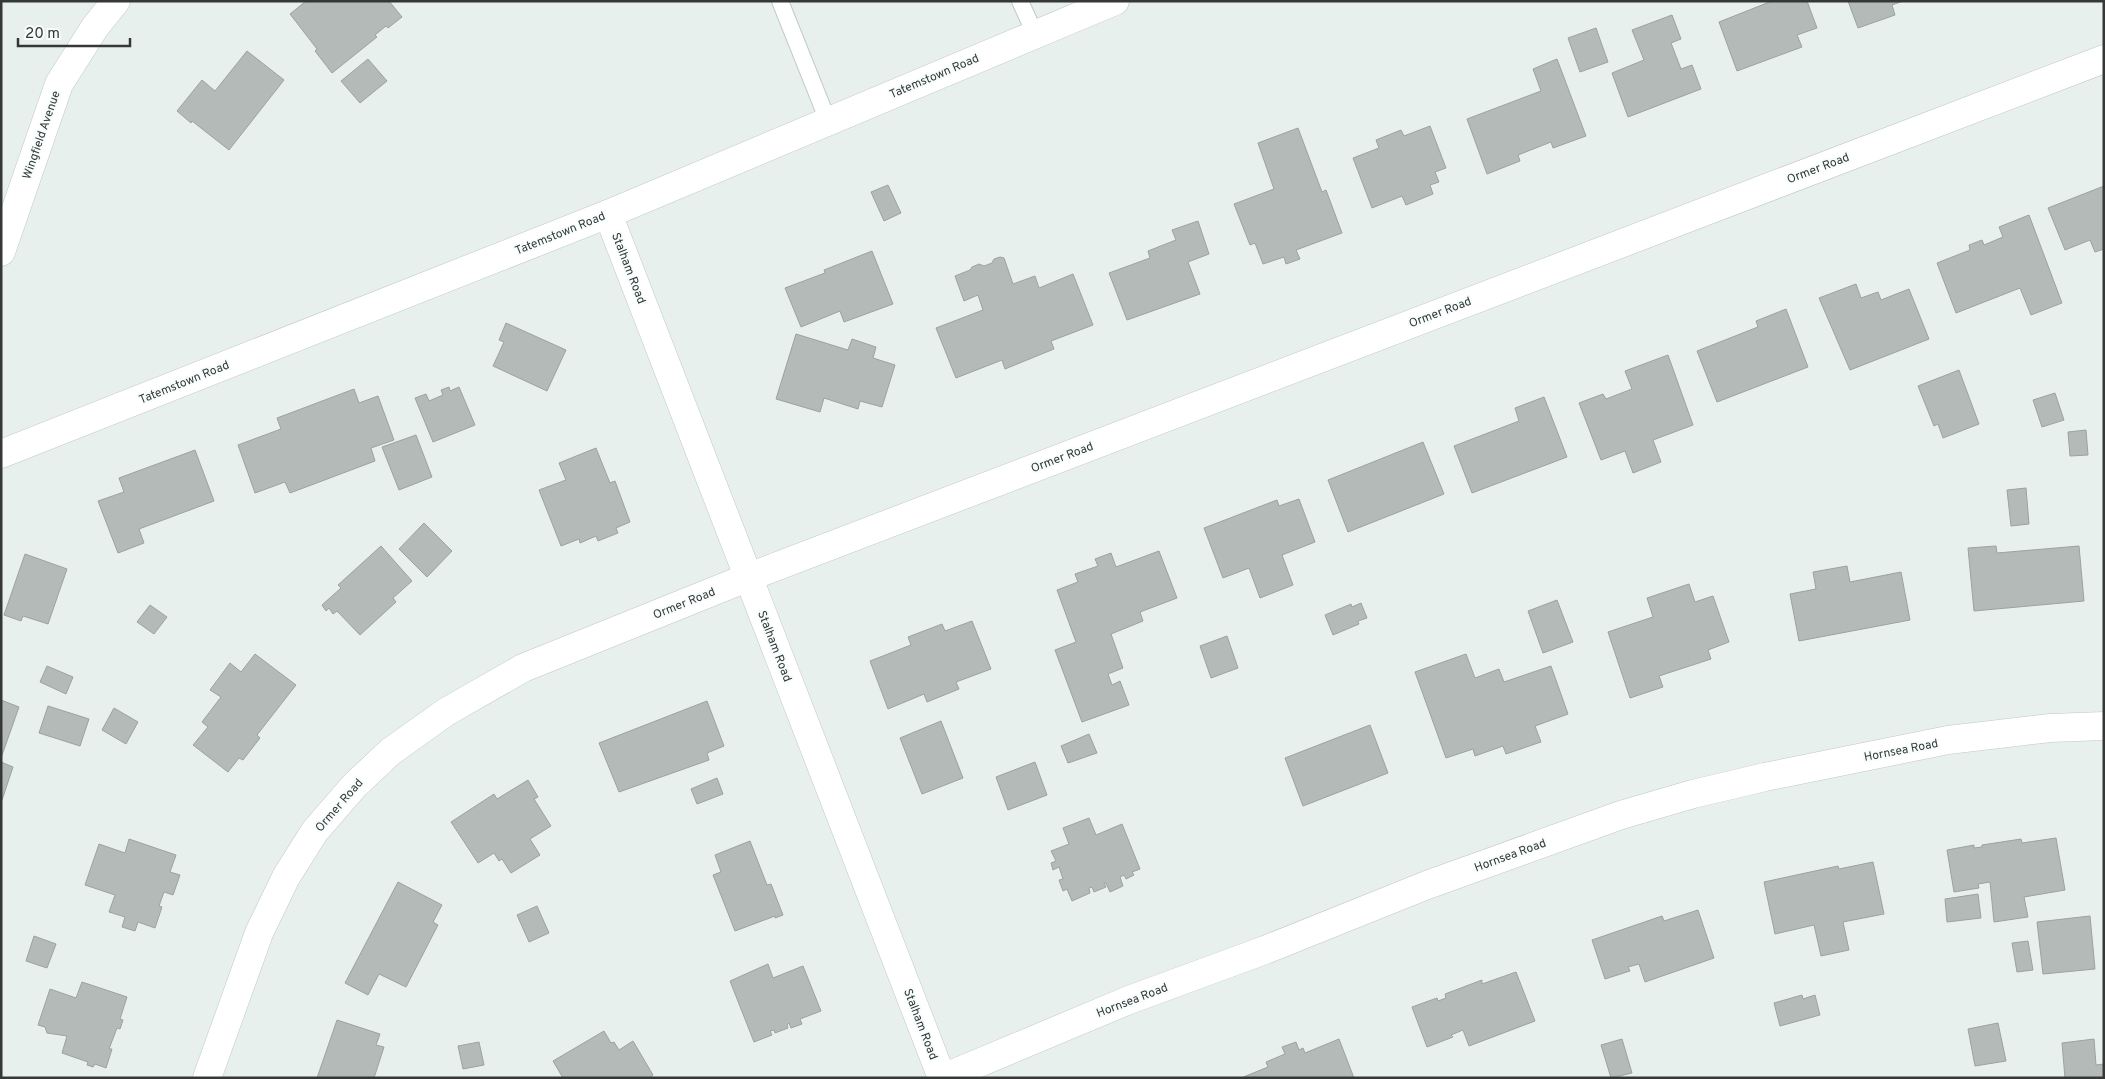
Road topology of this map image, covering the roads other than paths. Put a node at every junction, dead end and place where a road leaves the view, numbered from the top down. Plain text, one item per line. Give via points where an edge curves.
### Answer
1 (116, 1) edge
2 (780, 1) edge
3 (1020, 1) edge
4 (1115, 1) edge
5 (1035, 34) junction
6 (2104, 59) edge
7 (828, 121) junction
8 (608, 214) junction
9 (1, 252) edge
10 (1, 454) edge
11 (749, 577) junction
12 (2104, 726) edge
13 (207, 1078) edge
14 (942, 1078) edge

1 - 9 street, Wingfield Avenue via 95,27 59,84
2 - 7 lane
3 - 5 lane
4 - 5 street, Tatemstown Road
5 - 7 street, Tatemstown Road
6 - 11 street, Ormer Road
7 - 8 street, Tatemstown Road
8 - 10 street, Tatemstown Road
8 - 11 street, Stalham Road
11 - 13 street, Ormer Road via 523,668 446,712 390,752 354,786 315,831 286,877 259,933
11 - 14 street, Stalham Road
12 - 14 street, Hornsea Road via 2050,728 1948,740 1765,777 1622,815 1427,885 1130,1000

